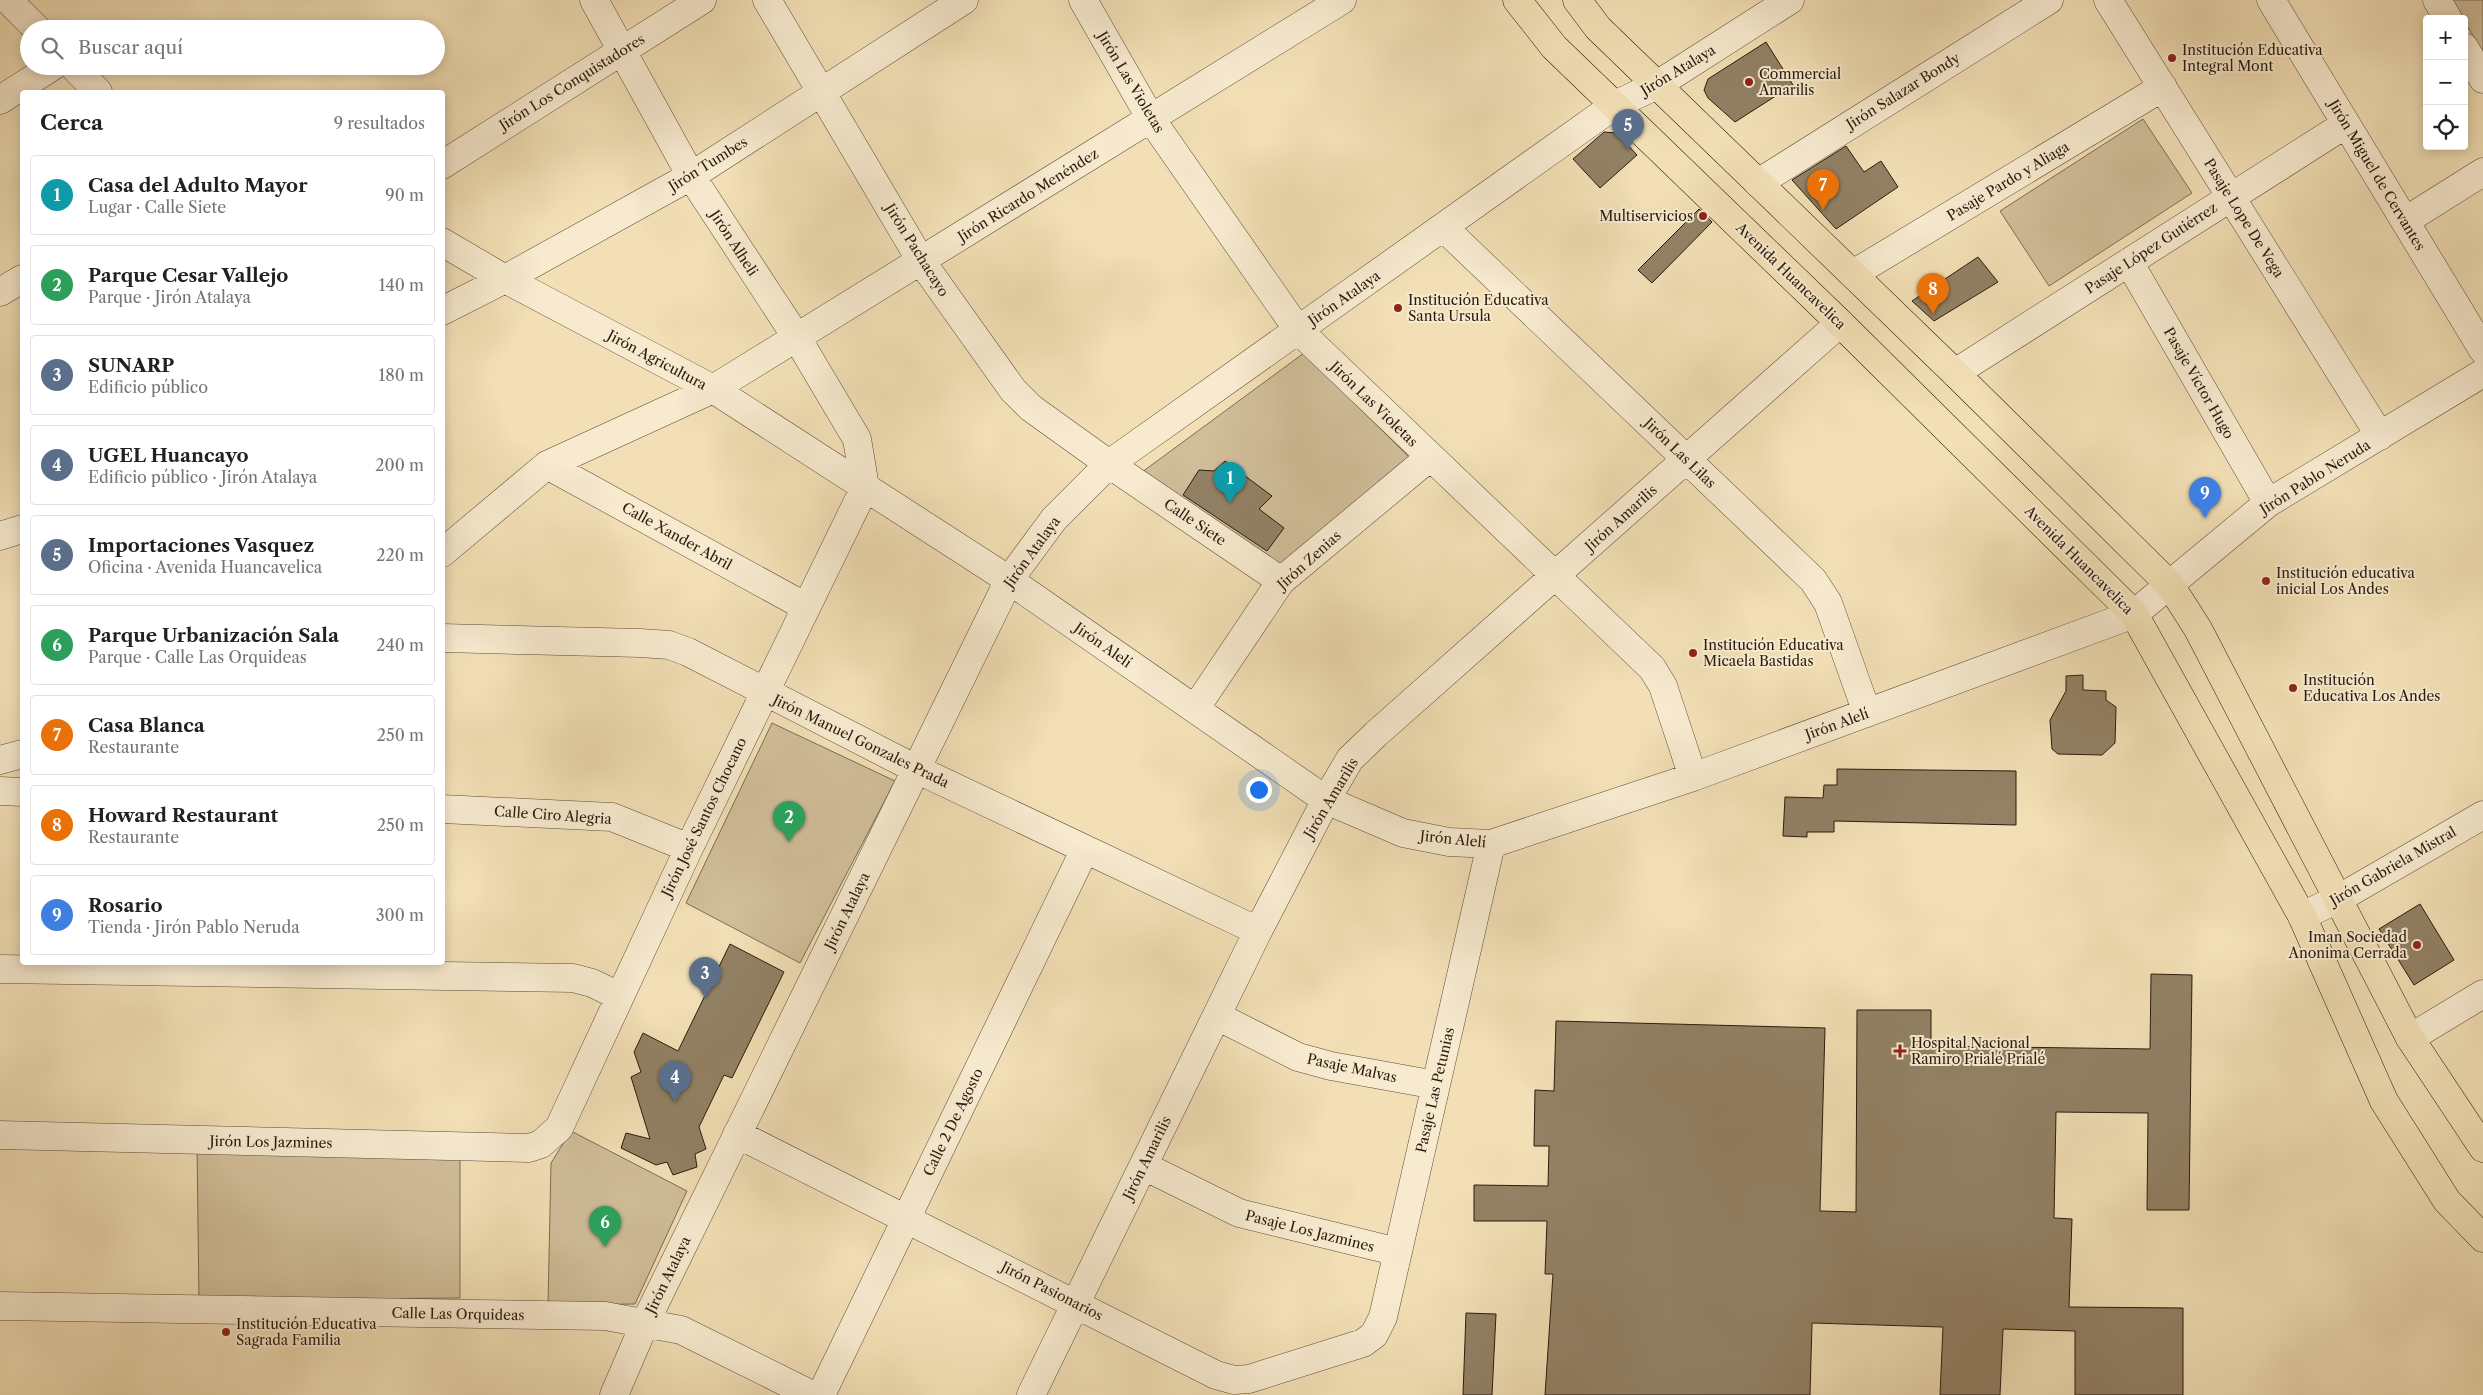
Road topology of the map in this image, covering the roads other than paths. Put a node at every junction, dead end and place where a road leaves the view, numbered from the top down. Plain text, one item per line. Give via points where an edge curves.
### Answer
1 (8, 0) edge
2 (594, 0) edge
3 (702, 0) edge
4 (767, 0) edge
5 (964, 0) edge
6 (1083, 0) edge
7 (1342, 0) edge
8 (1517, 0) edge
9 (1577, 0) edge
10 (1790, 0) edge
11 (2049, 0) edge
12 (2108, 0) edge
13 (2271, 0) edge
14 (2437, 0) edge
15 (2446, 15) edge
16 (28, 20) edge
17 (622, 51) junction
18 (2468, 54) edge
19 (39, 75) edge
20 (82, 75) edge
21 (2483, 79) edge
22 (1656, 85) junction
23 (2163, 88) junction
24 (96, 90) edge
25 (822, 92) junction
26 (0, 100) edge
27 (1615, 105) junction
28 (1151, 119) junction
29 (2346, 124) junction
30 (445, 163) edge
31 (2483, 172) edge
32 (691, 176) junction
33 (1758, 183) junction
34 (2231, 197) junction
35 (2405, 221) junction
36 (1442, 227) junction
37 (445, 244) edge
38 (921, 261) junction
39 (2129, 262) junction
40 (1853, 274) junction
41 (505, 279) junction
42 (20, 280) edge
43 (0, 292) edge
44 (445, 309) edge
45 (1840, 324) junction
46 (1298, 330) junction
47 (796, 338) junction
48 (2483, 350) edge
49 (1956, 373) junction
50 (2483, 373) edge
51 (713, 389) junction
52 (2380, 436) junction
53 (1430, 457) junction
54 (1687, 460) junction
55 (1110, 464) junction
56 (547, 465) junction
57 (865, 487) junction
58 (2268, 503) junction
59 (20, 530) edge
60 (0, 536) edge
61 (445, 550) edge
62 (1556, 576) junction
63 (1009, 580) junction
64 (1281, 581) junction
65 (2170, 585) junction
66 (806, 607) junction
67 (2134, 614) junction
68 (445, 638) edge
69 (764, 693) junction
70 (1195, 709) junction
71 (1867, 713) junction
72 (2258, 746) junction
73 (20, 755) edge
74 (0, 760) edge
75 (2219, 766) junction
76 (916, 769) junction
77 (1694, 777) junction
78 (0, 791) edge
79 (20, 792) edge
80 (1326, 800) junction
81 (445, 809) edge
82 (2483, 815) edge
83 (1490, 844) junction
84 (689, 848) junction
85 (1085, 849) junction
86 (2338, 899) junction
87 (2302, 916) junction
88 (1258, 931) junction
89 (0, 969) edge
90 (2483, 994) edge
91 (619, 996) junction
92 (1217, 1016) junction
93 (2410, 1038) junction
94 (1436, 1085) junction
95 (737, 1134) junction
96 (0, 1135) edge
97 (541, 1144) joint
98 (2483, 1148) edge
99 (1144, 1166) junction
100 (906, 1218) junction
101 (2483, 1238) edge
102 (1398, 1252) junction
103 (1076, 1303) junction
104 (0, 1306) edge
105 (644, 1323) junction
106 (1374, 1334) joint
107 (1230, 1388) edge
108 (614, 1395) edge
109 (812, 1395) edge
110 (821, 1395) edge
111 (1031, 1395) edge

1 - 16 street
2 - 17 street, Jirón Alheli
3 - 17 street, Jirón Los Conquistadores
4 - 25 street, Jirón Pachacayo
5 - 25 street, Jirón Tumbes
6 - 28 street, Jirón Las Violetas
7 - 28 street, Jirón Ricardo Menéndez
8 - 27 highway, Avenida Huancavelica via 1554,47
9 - 22 highway via 1598,28
10 - 22 street, Jirón Atalaya
11 - 33 street, Jirón Salazar Bondy
12 - 23 street, Pasaje Lope De Vega
13 - 29 street, Jirón Miguel de Cervantes
14 - 15 street
17 - 30 street, Jirón Los Conquistadores
17 - 32 street, Jirón Alheli
18 - 21 street
19 - 26 street
20 - 24 street
22 - 27 street, Jirón Atalaya
22 - 33 highway
23 - 34 street, Pasaje Lope De Vega
23 - 40 street, Pasaje Pardo y Aliaga
25 - 32 street, Jirón Tumbes
25 - 38 street, Jirón Pachacayo
27 - 36 street, Jirón Atalaya
27 - 45 highway, Avenida Huancavelica
28 - 38 street, Jirón Ricardo Menéndez
28 - 46 street, Jirón Las Violetas
29 - 34 street, Pasaje López Gutiérrez
29 - 35 street, Jirón Miguel de Cervantes
31 - 35 street
32 - 41 street, Jirón Tumbes
32 - 47 street, Jirón Alheli
33 - 40 highway
34 - 39 street, Pasaje López Gutiérrez
34 - 52 street, Pasaje Lope De Vega
35 - 48 street, Jirón Miguel de Cervantes
36 - 46 street, Jirón Atalaya
36 - 54 street, Jirón Las Lilas
37 - 41 street, Jirón Agricultura
38 - 47 street, Jirón Ricardo Menéndez
38 - 55 street, Jirón Pachacayo via 1013,390 1031,408
39 - 49 street, Pasaje López Gutiérrez
39 - 58 street, Pasaje Víctor Hugo
40 - 49 highway
41 - 44 street, Jirón Tumbes
41 - 51 street, Jirón Agricultura
42 - 43 street
45 - 54 street, Jirón Amarilis
45 - 67 highway, Avenida Huancavelica
46 - 53 street, Jirón Las Violetas
46 - 55 street, Jirón Atalaya
47 - 51 street, Jirón Ricardo Menéndez
47 - 57 street, Jirón Alheli via 857,439
49 - 65 highway
50 - 52 street, Jirón Pablo Neruda
51 - 56 street, Jirón Ricardo Menéndez
51 - 57 street, Jirón Agricultura
52 - 58 street, Jirón Pablo Neruda
53 - 62 street, Jirón Las Violetas
53 - 64 street, Jirón Zenias
54 - 62 street, Jirón Amarilis
54 - 71 street, Jirón Las Lilas via 1813,580 1828,603
55 - 63 street, Jirón Atalaya via 1054,519
55 - 64 street, Calle Siete
56 - 61 street, Jirón Ricardo Menéndez
56 - 66 street, Calle Xander Abril
57 - 63 street, Jirón Alelí
57 - 66 street, Jirón José Santos Chocano
58 - 65 street, Jirón Pablo Neruda
59 - 60 street
62 - 77 street, Jirón Las Violetas via 1652,668 1663,686
62 - 80 street, Jirón Amarilis via 1376,734 1350,760
63 - 70 street, Jirón Alelí
63 - 76 street, Jirón Atalaya
64 - 70 street, Jirón Zenias
65 - 67 street, Jirón Pablo Neruda
65 - 72 highway via 2198,629
66 - 69 street, Jirón José Santos Chocano
67 - 71 street, Jirón Alelí
67 - 75 highway, Avenida Huancavelica
68 - 69 street, Jirón Manuel Gonzales Prada via 669,646 688,652
69 - 76 street, Jirón Manuel Gonzales Prada
69 - 84 street, Jirón José Santos Chocano
70 - 80 street, Jirón Alelí
71 - 77 street, Jirón Alelí
72 - 75 highway
72 - 86 highway
73 - 74 street
75 - 87 highway, Avenida Huancavelica
76 - 85 street, Jirón Manuel Gonzales Prada
76 - 95 street, Jirón Atalaya
77 - 83 street, Jirón Alelí
78 - 79 street
80 - 83 street, Jirón Alelí via 1403,833 1449,842
80 - 88 street, Jirón Amarilis
81 - 84 street, Calle Ciro Alegria via 612,817
82 - 86 street, Jirón Gabriela Mistral
83 - 94 street, Pasaje Las Petunias
84 - 91 street, Jirón José Santos Chocano
85 - 88 street, Jirón Manuel Gonzales Prada
85 - 100 street, Calle 2 De Agosto
86 - 87 street, Jirón Gabriela Mistral
86 - 93 highway
87 - 101 highway, Avenida Huancavelica via 2384,1102 2447,1200
88 - 92 street, Jirón Amarilis
89 - 91 street via 572,978
90 - 93 street
91 - 97 street, Jirón José Santos Chocano via 558,1128
92 - 94 street, Pasaje Malvas via 1298,1057
92 - 99 street, Jirón Amarilis
93 - 98 highway
94 - 102 street, Pasaje Las Petunias
95 - 100 street, Jirón Pasionarios
95 - 105 street, Jirón Atalaya
96 - 97 street, Jirón Los Jazmines via 529,1148
99 - 102 street, Pasaje Los Jazmines via 1239,1213
99 - 103 street, Jirón Amarilis
100 - 103 street, Jirón Pasionarios
100 - 110 street, Calle 2 De Agosto
102 - 106 street, Pasaje Las Petunias via 1383,1317
103 - 107 street, Jirón Pasionarios via 1216,1375
103 - 111 street, Jirón Amarilis
104 - 105 street, Calle Las Orquideas via 605,1316
105 - 108 street, Jirón Atalaya
105 - 109 street, Calle Las Orquideas via 681,1330
106 - 107 street, Jirón Pasionarios via 1363,1342

